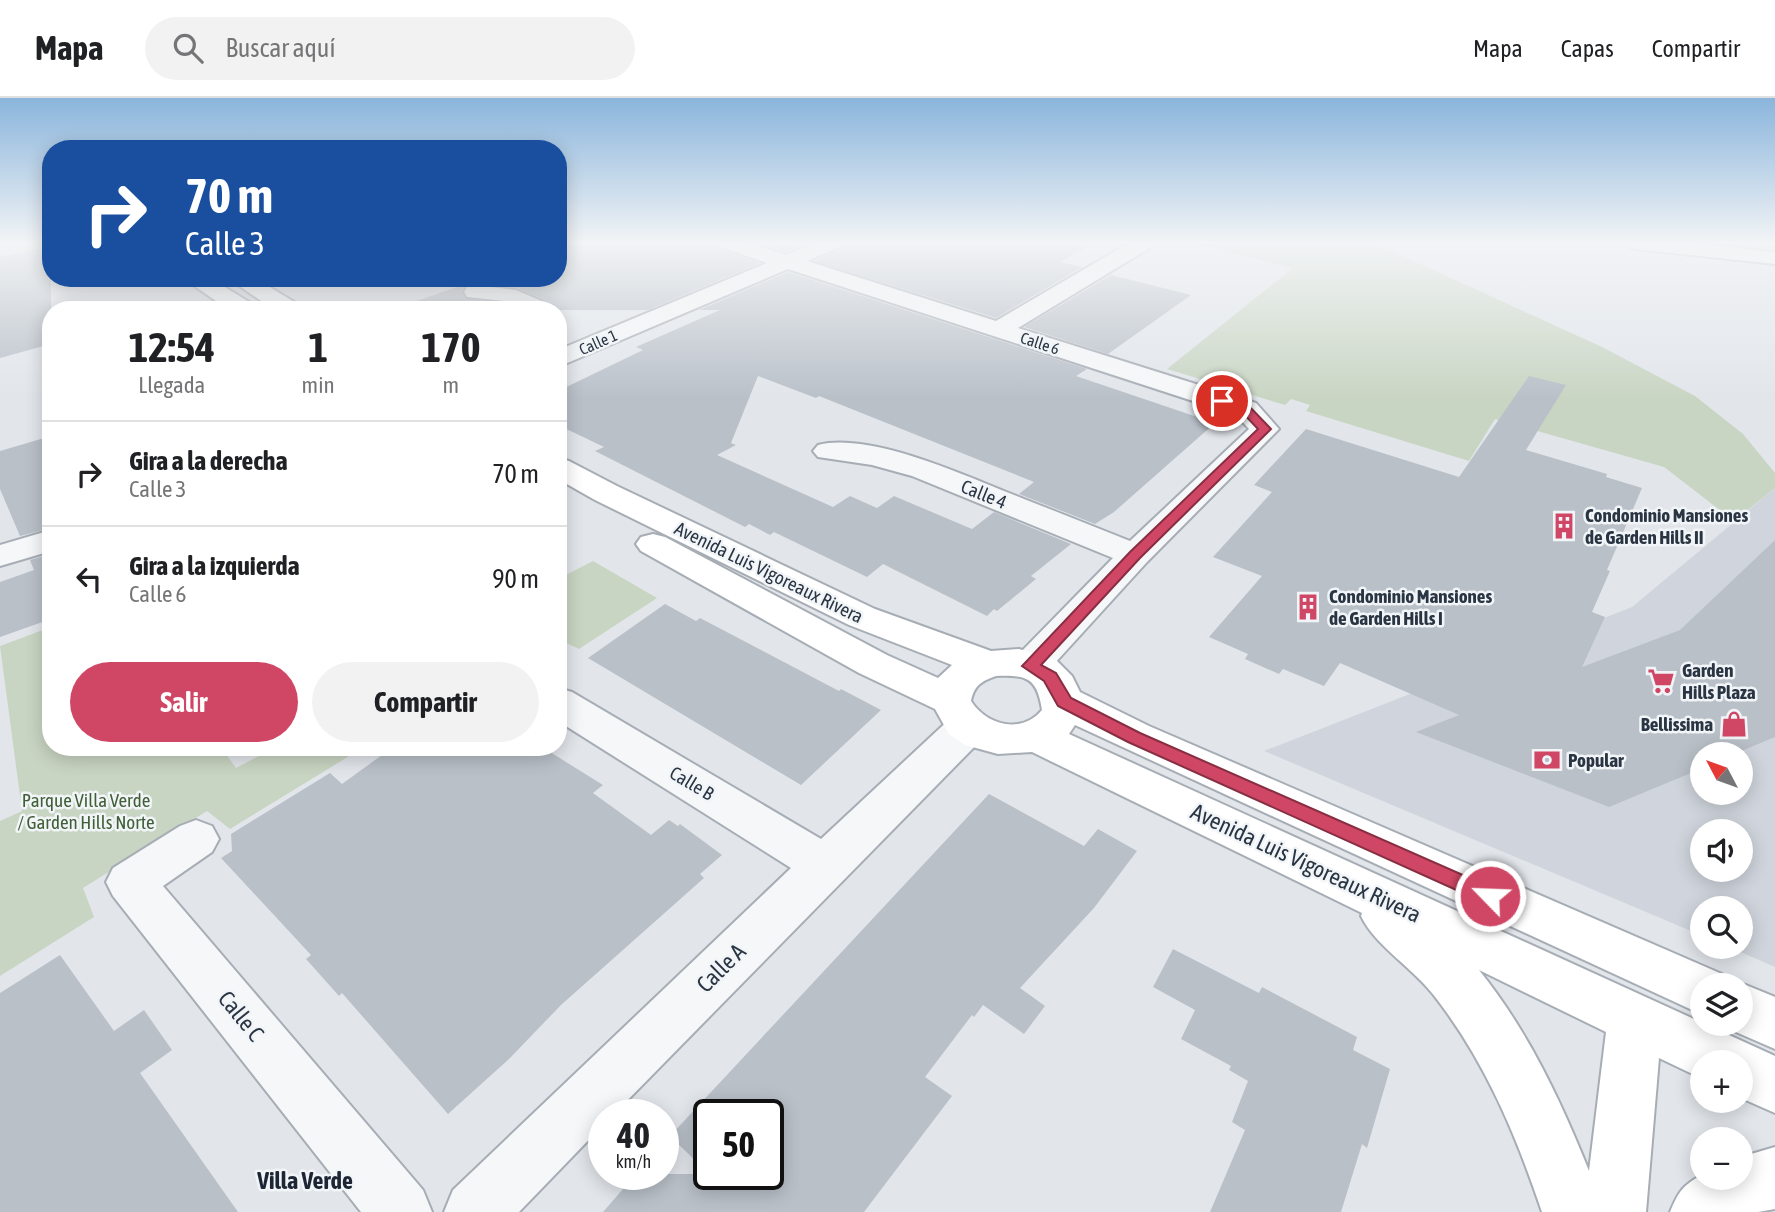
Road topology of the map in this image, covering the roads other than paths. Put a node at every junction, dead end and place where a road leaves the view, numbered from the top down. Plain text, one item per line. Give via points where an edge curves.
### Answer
1 (708, 295) edge
2 (893, 295) edge
3 (1056, 295) edge
4 (571, 321) edge
5 (999, 329) junction
6 (610, 337) junction
7 (567, 355) edge
8 (828, 451) dead end
9 (567, 472) edge
10 (567, 500) edge
11 (42, 543) edge
12 (1135, 555) junction
13 (0, 556) edge
14 (985, 663) junction
15 (1030, 666) junction
16 (567, 707) edge
17 (960, 713) junction
18 (1050, 719) junction
19 (197, 839) dead end
20 (825, 864) junction
21 (1331, 875) junction
22 (1690, 985) edge
23 (1753, 1013) edge
24 (1635, 1018) junction
25 (1775, 1023) edge
26 (1702, 1050) edge
27 (1753, 1075) edge
28 (1775, 1085) edge
29 (1775, 1178) edge
30 (401, 1212) edge
31 (475, 1212) edge
32 (1573, 1212) edge
33 (1615, 1212) edge
34 (1701, 1212) edge

1 - 6 street, Calle 1
2 - 5 street, Calle 6
3 - 5 street
4 - 6 street
5 - 12 street, Calle 6 via 1246,409 1265,429
6 - 7 street, Calle 1
8 - 12 street, Calle 4 via 874,456 923,470
9 - 14 main road, Avenida Luis Vigoreaux Rivera via 862,617
10 - 17 main road, Avenida Luis Vigoreaux Rivera
11 - 13 street
12 - 15 street
14 - 15 main road, Avenida Luis Vigoreaux Rivera
14 - 17 main road via 960,677 952,688
15 - 18 main road via 1050,677 1061,693
16 - 20 street, Calle B
17 - 18 main road, Avenida Luis Vigoreaux Rivera via 1000,739 1019,740
17 - 20 street, Calle A
18 - 21 main road, Avenida Luis Vigoreaux Rivera
18 - 22 main road via 1134,737
19 - 30 street, Calle C via 130,882
20 - 31 street, Calle A
21 - 24 main road, Avenida Luis Vigoreaux Rivera
21 - 32 main road via 1412,935 1485,1017 1545,1132
23 - 25 main road
24 - 26 main road, Avenida Luis Vigoreaux Rivera
24 - 33 main road
27 - 28 main road
29 - 34 main road via 1759,1180

